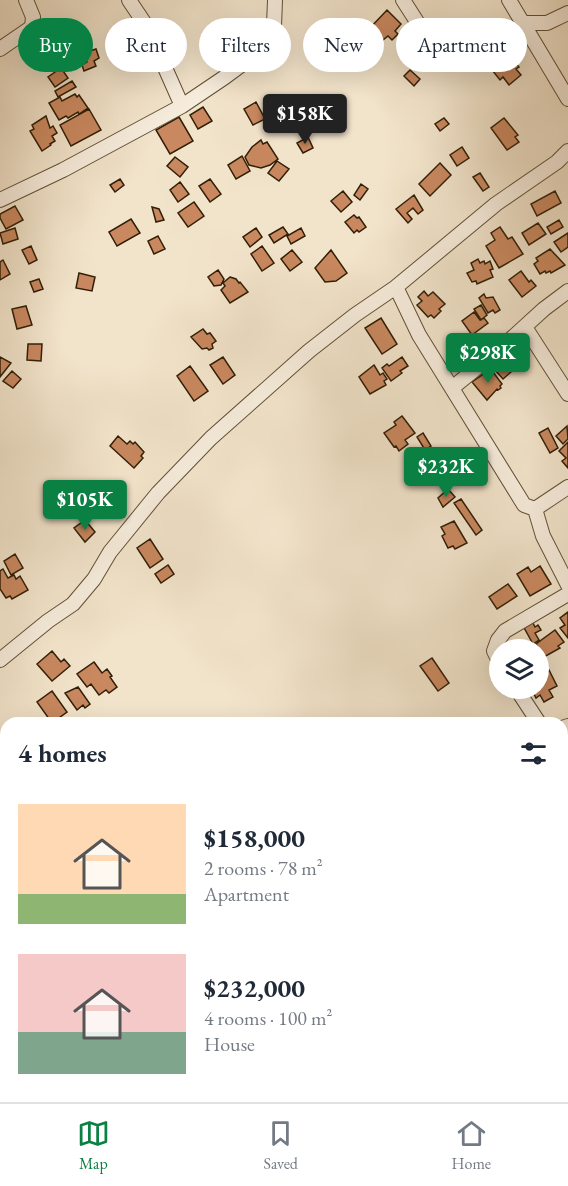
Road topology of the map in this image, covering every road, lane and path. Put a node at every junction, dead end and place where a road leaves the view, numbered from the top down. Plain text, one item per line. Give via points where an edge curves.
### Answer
1 (26, 0) edge
2 (129, 0) edge
3 (275, 0) edge
4 (403, 0) edge
5 (509, 0) edge
6 (568, 13) edge
7 (415, 18) edge
8 (520, 18) edge
9 (527, 24) edge
10 (527, 29) edge
11 (0, 49) edge
12 (568, 99) edge
13 (182, 106) junction
14 (568, 151) edge
15 (563, 161) edge
16 (0, 200) edge
17 (396, 287) junction
18 (568, 291) edge
19 (525, 327) junction
20 (452, 388) junction
21 (568, 394) edge
22 (568, 487) edge
23 (535, 509) junction
24 (568, 585) edge
25 (568, 594) edge
26 (499, 639) edge
27 (0, 660) edge
28 (523, 699) edge
29 (535, 717) edge

1 - 11 street via 33,17 32,27
2 - 13 street via 147,27
3 - 13 street via 274,26 260,51
4 - 7 street
5 - 8 street
6 - 9 street via 547,23
10 - 12 street
13 - 16 street
14 - 15 street
15 - 17 street via 496,204
17 - 20 street via 419,335
17 - 27 street via 309,351 211,438 158,493 73,604
18 - 19 street
19 - 20 street
19 - 21 street
20 - 23 street via 524,505
22 - 23 street
23 - 24 street via 543,536
25 - 26 street via 505,631
28 - 29 street

